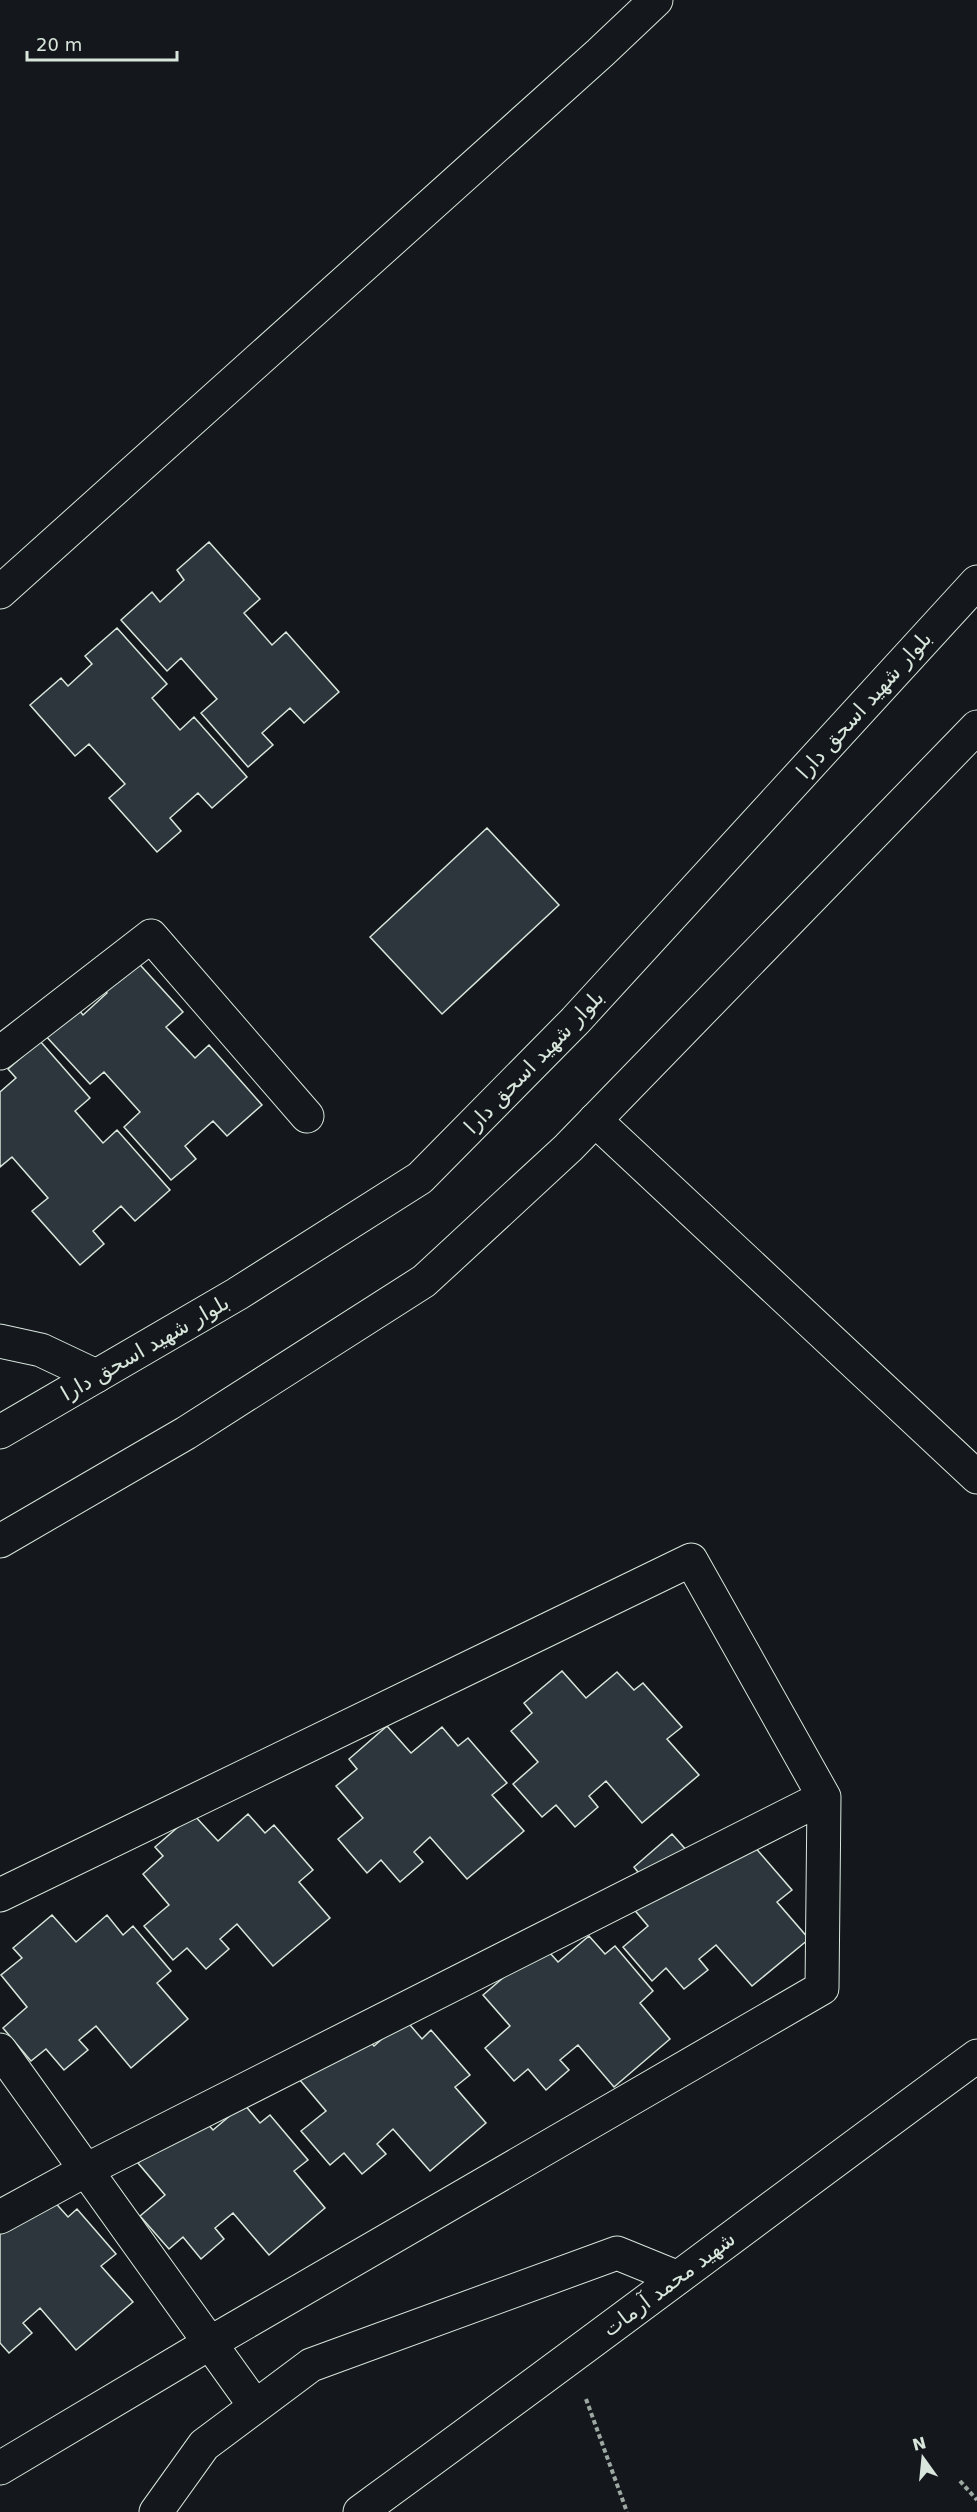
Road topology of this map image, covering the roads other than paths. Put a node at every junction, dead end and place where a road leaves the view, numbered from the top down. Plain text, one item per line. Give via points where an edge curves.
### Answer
1 (656, 0) edge
2 (977, 582) edge
3 (0, 592) edge
4 (977, 727) edge
5 (0, 1053) edge
6 (307, 1116) dead end
7 (595, 1120) junction
8 (0, 1341) edge
9 (96, 1376) junction
10 (0, 1432) edge
11 (977, 1477) edge
12 (0, 1541) edge
13 (824, 1797) junction
14 (0, 1895) edge
15 (0, 2050) edge
16 (977, 2056) edge
17 (86, 2170) junction
18 (0, 2217) edge
19 (676, 2277) junction
20 (210, 2343) junction
21 (255, 2406) junction
22 (0, 2468) edge
23 (156, 2512) edge
24 (360, 2512) edge

1 - 3 street
2 - 9 street, بلوار شهید اسحق دارا via 575,1021 420,1178 237,1294
4 - 7 street
5 - 6 street via 151,936
7 - 11 street
7 - 12 street via 424,1281 186,1433
8 - 9 street via 41,1350
9 - 10 street, بلوار شهید اسحق دارا
13 - 14 street via 691,1560
13 - 17 street
13 - 20 street via 822,1988
15 - 17 street
16 - 19 street, شهید محمد آرمات
17 - 18 street
17 - 20 street
19 - 21 street via 617,2253 310,2366
19 - 24 street, شهید محمد آرمات
20 - 21 street
20 - 22 street
21 - 23 street via 204,2445

